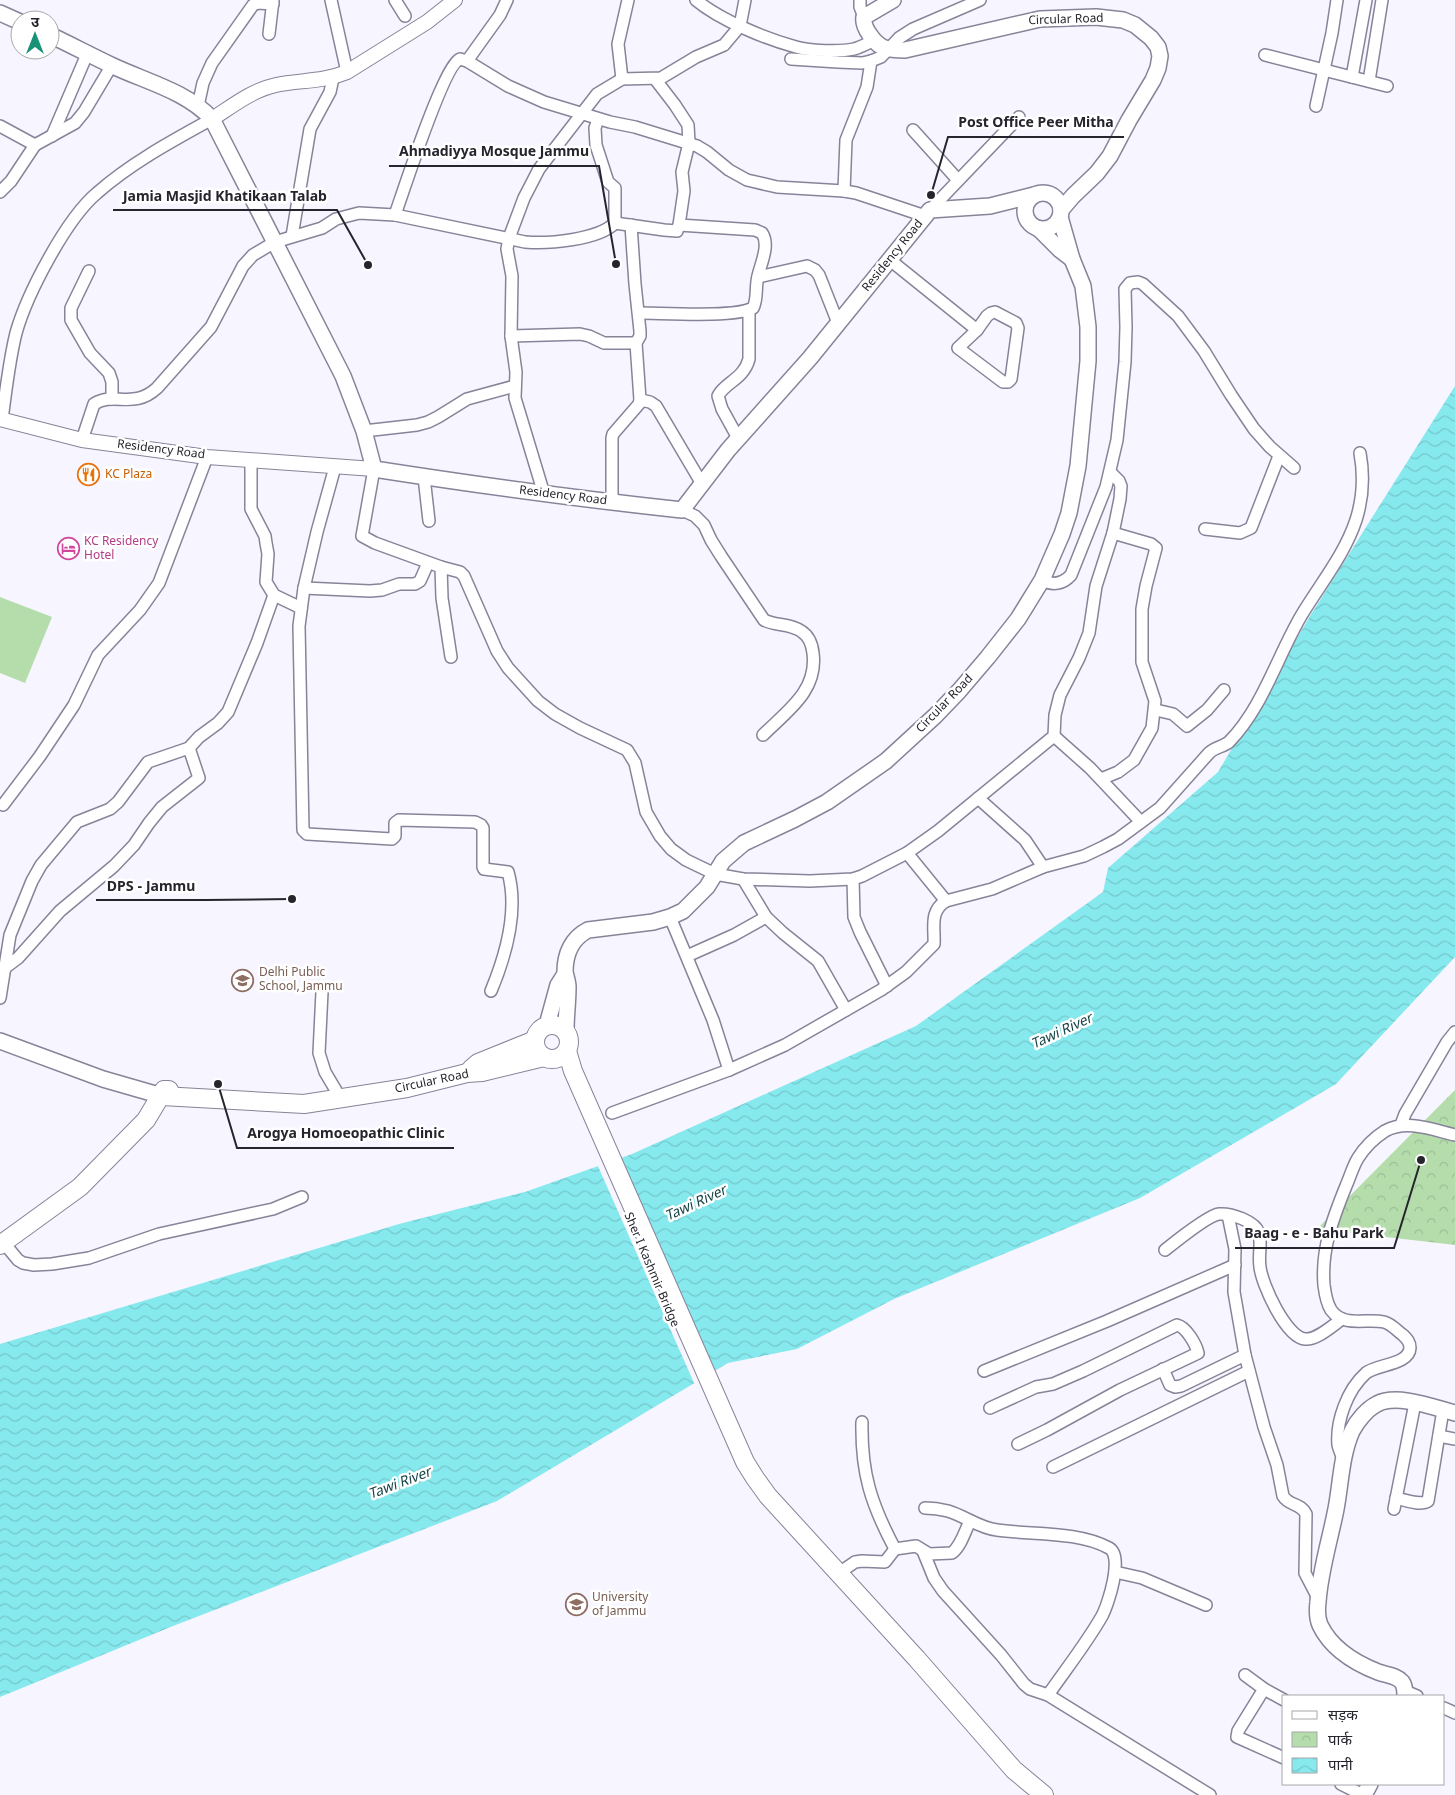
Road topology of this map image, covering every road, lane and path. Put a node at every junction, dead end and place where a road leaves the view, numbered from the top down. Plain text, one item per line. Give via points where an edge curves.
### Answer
1 (331, 0) edge
2 (395, 0) edge
3 (455, 0) edge
4 (507, 0) edge
5 (628, 0) edge
6 (696, 0) edge
7 (745, 0) edge
8 (860, 0) edge
9 (893, 0) edge
10 (980, 0) edge
11 (1337, 0) edge
12 (1366, 0) edge
13 (1382, 0) edge
14 (273, 2) edge
15 (405, 16) dead end
16 (864, 17) junction
17 (740, 26) junction
18 (269, 34) dead end
19 (60, 39) edge
20 (875, 40) junction
21 (890, 49) junction
22 (88, 52) junction
23 (1265, 56) dead end
24 (791, 59) dead end
25 (467, 61) junction
26 (871, 61) junction
27 (112, 66) junction
28 (1324, 70) junction
29 (347, 72) junction
30 (1352, 77) junction
31 (333, 78) junction
32 (622, 79) junction
33 (655, 79) junction
34 (1369, 81) junction
35 (1387, 86) dead end
36 (198, 106) junction
37 (1316, 106) dead end
38 (582, 114) junction
39 (1019, 117) dead end
40 (212, 119) junction
41 (598, 119) junction
42 (0, 126) edge
43 (913, 130) dead end
44 (52, 136) junction
45 (689, 143) junction
46 (35, 145) junction
47 (958, 180) junction
48 (1087, 181) junction
49 (844, 191) junction
50 (0, 192) edge
51 (1040, 194) junction
52 (990, 206) junction
53 (927, 212) junction
54 (1061, 214) junction
55 (395, 215) junction
56 (1025, 218) junction
57 (615, 223) junction
58 (631, 225) junction
59 (679, 225) junction
60 (1040, 230) junction
61 (292, 236) junction
62 (509, 238) junction
63 (276, 242) junction
64 (1072, 259) junction
65 (890, 260) junction
66 (89, 271) dead end
67 (758, 277) junction
68 (749, 310) junction
69 (639, 313) junction
70 (838, 323) junction
71 (976, 330) junction
72 (512, 336) junction
73 (636, 343) junction
74 (515, 386) junction
75 (112, 399) junction
76 (640, 400) junction
77 (1, 419) edge
78 (364, 431) junction
79 (738, 438) junction
80 (82, 440) junction
81 (1360, 452) dead end
82 (1279, 456) junction
83 (207, 457) junction
84 (252, 460) junction
85 (335, 466) junction
86 (1294, 468) dead end
87 (374, 469) junction
88 (1110, 472) junction
89 (424, 477) junction
90 (702, 484) junction
91 (544, 494) junction
92 (612, 502) junction
93 (682, 510) junction
94 (429, 521) dead end
95 (1205, 530) dead end
96 (1112, 533) junction
97 (428, 564) junction
98 (441, 567) junction
99 (1042, 580) junction
100 (304, 588) junction
101 (274, 595) junction
102 (301, 608) junction
103 (450, 658) dead end
104 (1224, 690) dead end
105 (1156, 710) junction
106 (763, 735) dead end
107 (1054, 736) junction
108 (189, 748) junction
109 (1102, 779) junction
110 (978, 798) junction
111 (3, 805) dead end
112 (1141, 822) junction
113 (907, 853) junction
114 (1043, 867) junction
115 (715, 874) junction
116 (742, 879) junction
117 (853, 879) junction
118 (946, 900) junction
119 (670, 917) junction
120 (766, 917) junction
121 (686, 956) junction
122 (6, 967) junction
123 (565, 974) junction
124 (887, 986) junction
125 (491, 991) dead end
126 (322, 992) dead end
127 (0, 998) edge
128 (846, 1010) junction
129 (547, 1025) junction
130 (566, 1030) junction
131 (1455, 1032) edge
132 (535, 1040) junction
133 (0, 1041) edge
134 (562, 1062) junction
135 (729, 1070) junction
136 (467, 1073) junction
137 (168, 1093) junction
138 (341, 1099) junction
139 (612, 1113) dead end
140 (1403, 1120) junction
141 (1455, 1135) edge
142 (302, 1197) dead end
143 (1228, 1215) junction
144 (3, 1249) edge
145 (1165, 1250) dead end
146 (1235, 1265) junction
147 (1342, 1319) junction
148 (1244, 1354) junction
149 (1164, 1369) junction
150 (984, 1370) dead end
151 (1249, 1371) junction
152 (1416, 1403) junction
153 (990, 1408) dead end
154 (1449, 1412) edge
155 (862, 1422) dead end
156 (1439, 1436) junction
157 (1455, 1438) edge
158 (1018, 1444) dead end
159 (1343, 1460) junction
160 (741, 1464) junction
161 (1052, 1467) dead end
162 (925, 1508) dead end
163 (970, 1521) junction
164 (904, 1547) junction
165 (923, 1551) junction
166 (1115, 1572) junction
167 (839, 1573) junction
168 (1318, 1598) junction
169 (1206, 1605) dead end
170 (1245, 1675) dead end
171 (1264, 1689) junction
172 (1409, 1694) edge
173 (1048, 1695) junction
174 (1282, 1699) edge
175 (1282, 1757) edge
176 (1343, 1785) edge
177 (1028, 1795) edge
178 (1044, 1795) edge
179 (1210, 1795) edge
180 (1363, 1795) edge

1 - 29 street
2 - 15 street
3 - 29 street via 427,22
4 - 25 street
5 - 32 street via 618,44
6 - 17 street
7 - 17 street
8 - 16 street
9 - 16 main road
10 - 21 street via 913,29
11 - 28 street
12 - 30 street
13 - 34 street
14 - 18 street
14 - 36 street via 253,5 212,63
16 - 20 main road via 865,26
17 - 20 street via 807,49 854,49
17 - 33 street via 724,45
19 - 22 main road
20 - 21 main road
21 - 26 street
21 - 48 main road, Circular Road via 915,48 1040,19 1110,18 1135,25 1158,47 1158,68 1110,156
22 - 27 main road
22 - 44 street
23 - 28 street
24 - 26 street
25 - 38 street via 523,94
25 - 55 street via 456,60 438,94
26 - 49 street via 867,87 846,140
27 - 36 main road
27 - 44 street via 75,123
28 - 30 street
28 - 37 street
29 - 31 street
30 - 34 street
31 - 40 street via 264,88
31 - 61 street via 328,97 310,130
32 - 33 street
32 - 38 street via 597,94
33 - 45 street via 688,125
34 - 35 street
36 - 40 main road
38 - 41 street
38 - 62 street via 539,168
39 - 47 street
40 - 63 main road
40 - 77 street via 146,157 109,183 72,221 43,270 21,318 12,350
41 - 45 street
41 - 57 street via 596,145 608,182 615,188
42 - 46 street
43 - 47 street
44 - 46 street
45 - 49 street via 747,180 777,188
45 - 59 street via 682,172 684,191
46 - 50 street
47 - 53 street
48 - 51 main road
48 - 54 main road, Circular Road
49 - 53 street
51 - 52 main road
51 - 54 main road via 1056,199
51 - 56 main road via 1028,199
52 - 53 main road, Residency Road
52 - 56 main road
53 - 65 main road, Residency Road
54 - 60 main road via 1052,227
54 - 64 main road, Circular Road
55 - 61 street via 347,215 322,228
55 - 62 street
56 - 60 main road via 1028,224
57 - 58 street
57 - 62 street via 594,234 565,241 536,243
58 - 59 street via 675,231
58 - 69 street
59 - 67 street via 762,232 765,238 764,258
60 - 64 main road
61 - 63 street
62 - 72 street
63 - 75 street via 243,266 210,327 149,396 139,400
63 - 78 main road via 343,376
64 - 99 main road, Circular Road via 1085,294 1089,344 1085,396 1074,490 1062,534
65 - 70 main road, Residency Road
65 - 71 street
66 - 75 street via 71,308 71,320 90,354 109,373
67 - 68 street via 755,306
67 - 70 street via 811,267 819,275
68 - 69 street
68 - 79 street via 748,365 718,396
69 - 73 street via 640,336
70 - 79 main road, Residency Road
71 - 71 street via 958,348 1003,382 1008,382 1018,328 1016,323 995,312
72 - 73 street via 580,334 604,343
72 - 74 street
73 - 76 street
74 - 78 street via 467,399 428,422
74 - 91 street via 516,406
75 - 80 street via 94,404
76 - 90 street via 656,406
76 - 92 street via 613,434
77 - 80 street, Residency Road
78 - 87 main road
79 - 90 main road, Residency Road
80 - 83 street, Residency Road
81 - 112 street via 1362,491 1348,540 1301,617 1257,703 1230,741 1209,753 1171,798
82 - 86 street
82 - 88 street via 1254,429 1178,316 1142,284 1132,282 1125,289 1123,388
82 - 95 street via 1251,528 1240,533
83 - 84 street, Residency Road
83 - 111 street via 159,583 140,610 98,655 74,705
84 - 85 street, Residency Road
84 - 101 street via 251,510 265,536 268,554 266,582
85 - 87 street, Residency Road
85 - 100 street
87 - 89 main road, Residency Road
87 - 97 street via 362,536
88 - 96 street via 1121,486
88 - 99 street via 1071,574 1056,584
89 - 91 main road, Residency Road
89 - 94 street
90 - 93 main road, Residency Road
91 - 92 main road, Residency Road
92 - 93 main road, Residency Road
93 - 106 street via 704,525 764,620 800,630 811,643 814,667 809,686
96 - 105 street via 1156,548 1142,609 1141,657
96 - 107 street via 1096,586 1086,642 1057,704
97 - 98 street
97 - 100 street via 420,581 415,584 370,591
98 - 103 street
98 - 115 street via 464,576 497,651 508,668 538,701 555,714 627,750 635,763 646,812 660,836 686,860
99 - 115 main road, Circular Road via 1018,619 988,657 909,741 827,802 744,843 723,861
100 - 102 street
101 - 102 street
101 - 108 street via 228,712
102 - 125 street via 298,626 302,830 307,834 392,839 399,820 475,822 481,825 483,867 508,872 512,904 506,952
104 - 105 street via 1187,726 1173,714
105 - 109 street via 1152,728 1134,760
107 - 109 street
107 - 110 street
108 - 122 street via 199,778 162,807 114,866 60,911
108 - 122 street via 148,762 110,809 72,826 32,881 10,935
109 - 112 street
110 - 113 street
110 - 114 street via 1025,840
112 - 114 street via 1091,854
113 - 117 street
113 - 118 street
114 - 118 street via 992,889
115 - 116 street
115 - 119 main road, Circular Road via 695,900
116 - 117 street
116 - 120 street
117 - 124 street via 854,917
118 - 124 street via 935,914 934,944
119 - 121 street
119 - 123 main road, Circular Road via 579,934 568,951
120 - 121 street
120 - 128 street via 814,956
121 - 135 street via 718,1031
122 - 127 street
123 - 129 main road via 558,985
123 - 130 main road via 568,987
124 - 128 street
126 - 138 street via 319,1052
128 - 135 street via 785,1045
129 - 130 main road via 554,1024
129 - 132 main road
130 - 134 main road via 570,1042
131 - 140 street
132 - 134 main road via 539,1053
132 - 136 main road via 478,1063
133 - 137 main road, Circular Road via 144,1092
134 - 136 main road, Circular Road
134 - 160 main road, Sher I Kashmir Bridge
135 - 139 street
136 - 138 main road, Circular Road
137 - 138 main road, Circular Road via 302,1095 319,1100
137 - 144 main road via 147,1130 103,1180 70,1208
140 - 141 street via 1412,1126
140 - 147 street via 1370,1143 1358,1159 1332,1219 1325,1245 1324,1278 1328,1303 1332,1312
142 - 144 street via 273,1209 159,1234 89,1258 34,1265 23,1263
143 - 145 street via 1215,1215
143 - 146 street
143 - 147 street via 1252,1224 1259,1232 1259,1264 1264,1282 1283,1319 1298,1337 1310,1338
146 - 148 street via 1234,1292
146 - 150 street
147 - 159 street via 1384,1322 1408,1340 1410,1346 1402,1360 1367,1372 1347,1399 1340,1422 1338,1446
148 - 149 street via 1175,1387 1170,1385
148 - 151 street
149 - 153 street via 1198,1353 1181,1326 1053,1384 1036,1387
149 - 158 street
151 - 161 street
151 - 168 street via 1283,1496 1302,1507 1306,1514 1304,1562
152 - 154 main road
152 - 156 street via 1395,1504 1428,1501
152 - 159 main road via 1387,1401 1370,1409 1353,1431
154 - 156 street
155 - 164 street via 861,1451 868,1485 883,1527
156 - 157 street
159 - 168 main road
160 - 167 main road
160 - 177 main road via 744,1484 759,1502 1011,1781
162 - 163 street via 949,1511
163 - 165 street via 955,1551 934,1554
163 - 166 street via 995,1530 1070,1537 1095,1543 1115,1554
164 - 165 street via 918,1547
164 - 167 street via 885,1562 855,1562
165 - 173 street via 938,1584 1024,1684
166 - 169 street via 1142,1578
166 - 173 street via 1102,1615
167 - 178 main road via 1014,1770
168 - 172 main road via 1318,1619 1347,1657 1396,1677
170 - 171 street
171 - 174 street
171 - 175 street via 1237,1737
173 - 179 street
176 - 180 street

